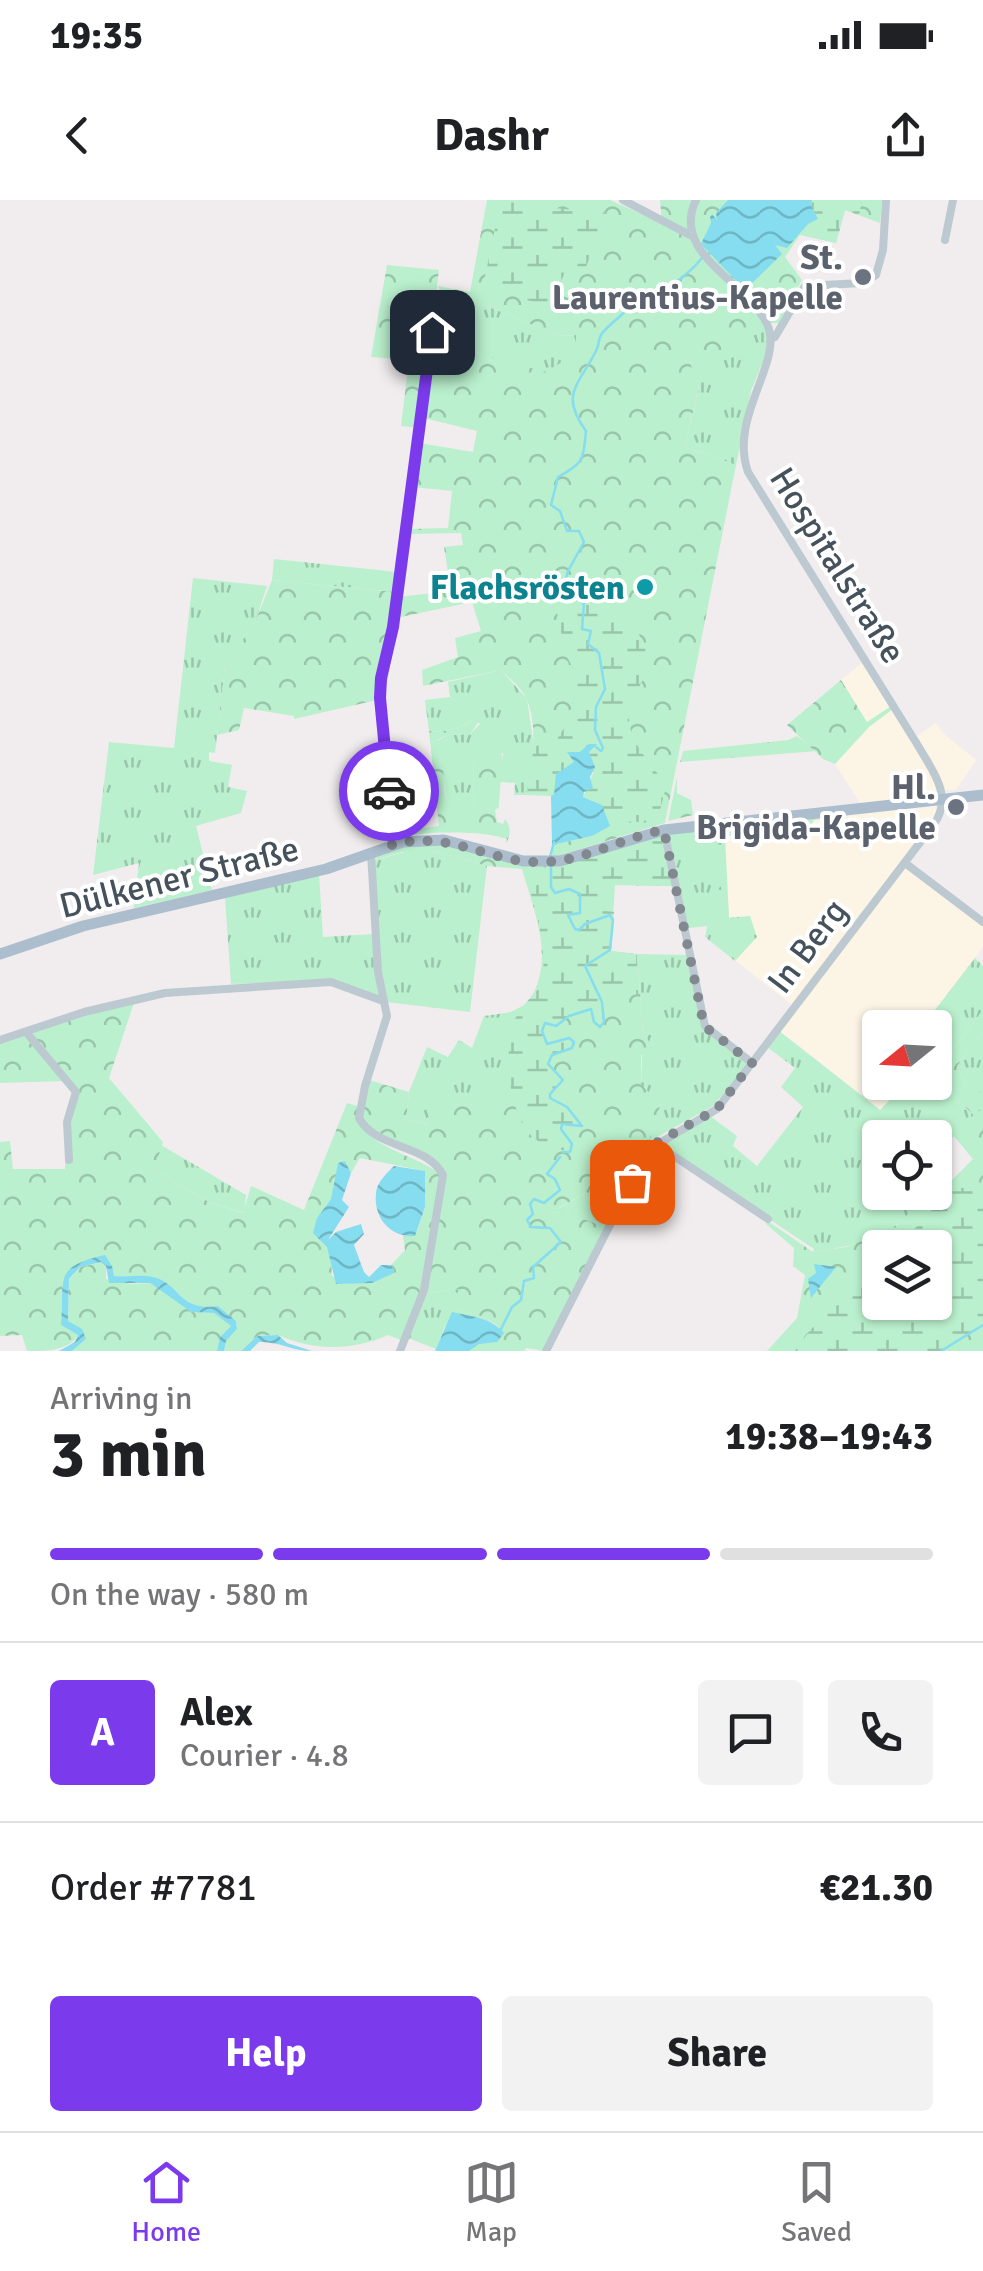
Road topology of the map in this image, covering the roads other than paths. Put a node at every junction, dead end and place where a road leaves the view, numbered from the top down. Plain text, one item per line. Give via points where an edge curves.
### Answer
1 (623, 200) edge
2 (696, 200) edge
3 (886, 200) edge
4 (952, 200) edge
5 (690, 236) junction
6 (945, 240) dead end
7 (435, 301) dead end
8 (768, 326) junction
9 (782, 326) junction
10 (771, 338) junction
11 (983, 795) edge
12 (944, 800) junction
13 (664, 830) junction
14 (392, 845) junction
15 (371, 853) junction
16 (905, 862) junction
17 (983, 922) edge
18 (0, 954) edge
19 (383, 1000) junction
20 (26, 1032) junction
21 (0, 1040) edge
22 (752, 1063) junction
23 (656, 1144) junction
24 (69, 1160) dead end
25 (768, 1219) dead end
26 (400, 1351) edge
27 (546, 1351) edge

1 - 5 street
2 - 5 street
3 - 9 street via 876,275 862,283 805,286
4 - 6 street
5 - 8 street
7 - 14 street via 380,698
8 - 9 street
8 - 10 street
9 - 10 street
10 - 12 street, Hospitalstraße via 746,424 748,472 917,744
11 - 12 main road
12 - 13 main road
12 - 16 street, In Berg via 941,815
13 - 14 main road, Dülkener Straße via 560,861 522,861 444,840
13 - 22 street via 704,1026
14 - 15 main road, Dülkener Straße
15 - 18 main road, Dülkener Straße via 83,926
15 - 19 street
16 - 17 street
16 - 22 street, In Berg
19 - 20 street via 331,982 165,993
19 - 26 street via 387,1016 359,1118 372,1134 432,1162 443,1180 424,1290
20 - 21 street
20 - 24 street via 76,1092
22 - 23 street, In Berg via 717,1109
23 - 25 street
23 - 27 street, In Berg

